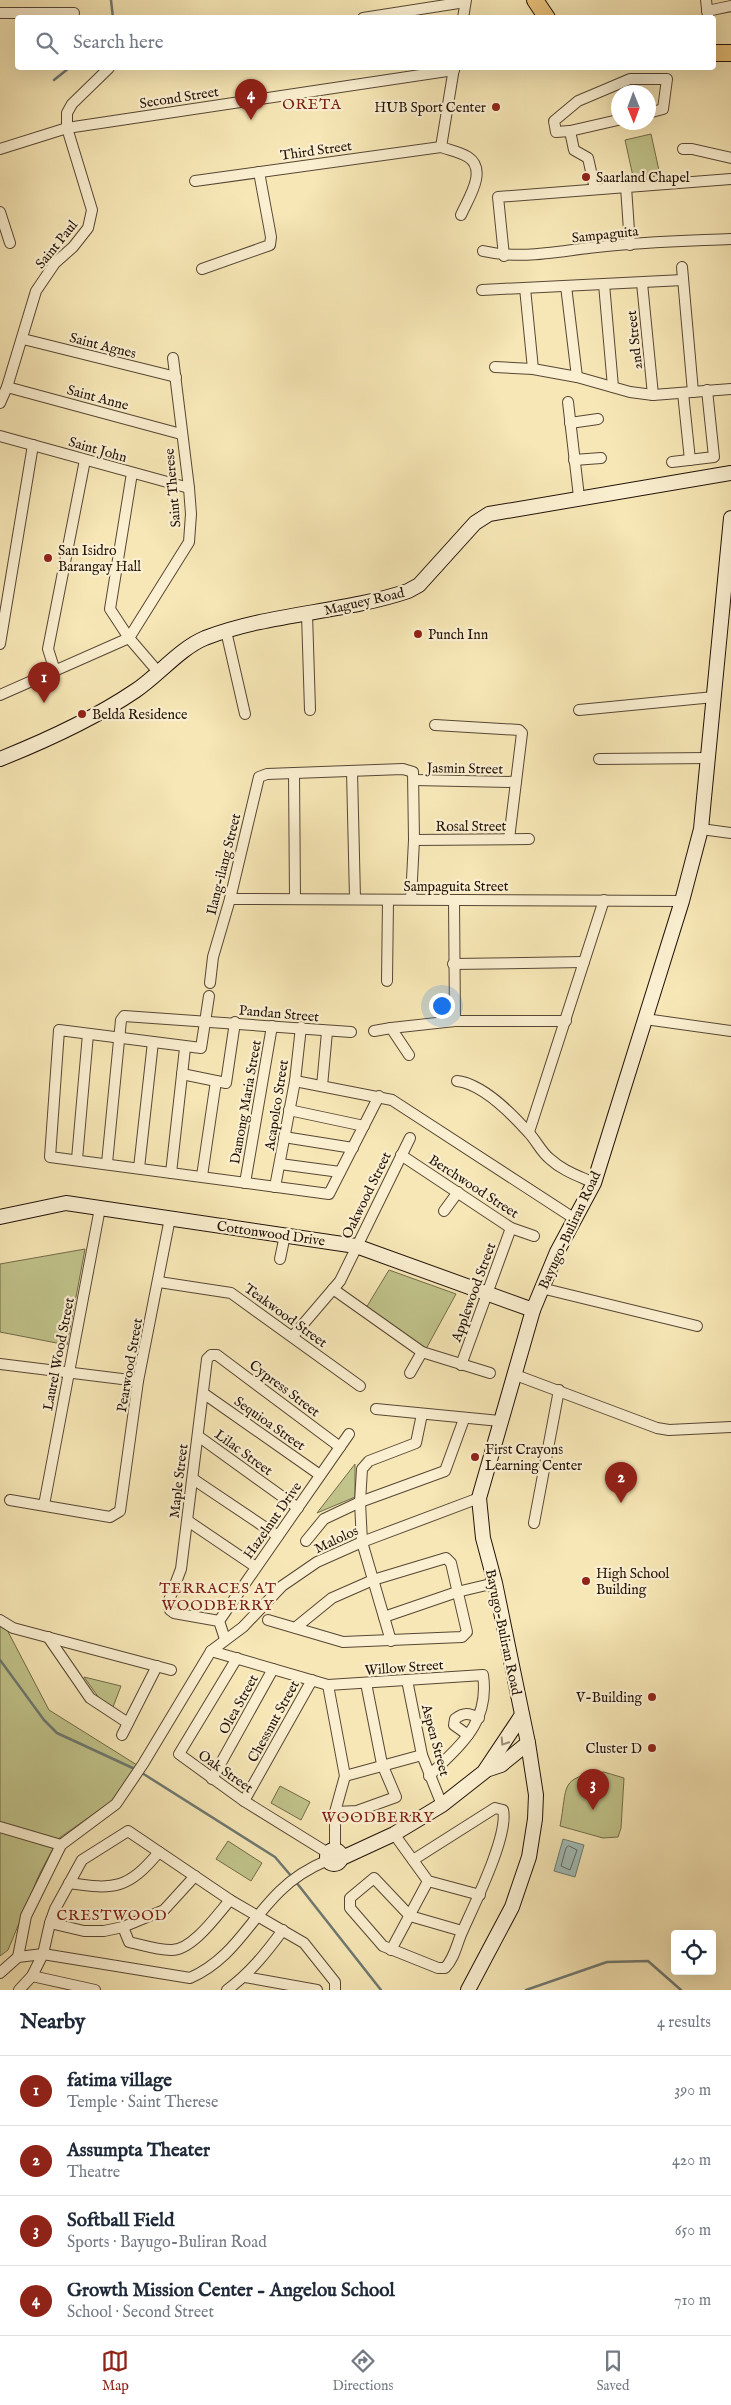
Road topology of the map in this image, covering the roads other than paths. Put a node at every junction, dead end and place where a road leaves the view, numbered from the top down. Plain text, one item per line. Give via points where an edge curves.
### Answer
1 (535, 0) edge
2 (706, 0) edge
3 (465, 1) edge
4 (731, 6) edge
5 (0, 13) edge
6 (74, 13) dead end
7 (708, 14) edge
8 (381, 15) edge
9 (463, 15) edge
10 (546, 15) edge
11 (716, 53) edge
12 (731, 53) edge
13 (107, 70) edge
14 (447, 70) edge
15 (454, 70) edge
16 (616, 85) edge
17 (611, 87) edge
18 (656, 111) edge
19 (611, 122) edge
20 (67, 128) junction
21 (570, 131) junction
22 (441, 147) junction
23 (0, 149) edge
24 (682, 149) dead end
25 (731, 158) edge
26 (258, 172) junction
27 (731, 179) edge
28 (195, 181) dead end
29 (626, 187) junction
30 (595, 190) junction
31 (0, 212) edge
32 (460, 215) dead end
33 (731, 239) edge
34 (10, 244) dead end
35 (630, 245) junction
36 (483, 251) dead end
37 (504, 256) junction
38 (682, 267) dead end
39 (202, 269) dead end
40 (683, 280) junction
41 (642, 282) junction
42 (604, 284) junction
43 (566, 286) junction
44 (525, 288) junction
45 (482, 290) dead end
46 (23, 339) junction
47 (173, 358) dead end
48 (495, 367) dead end
49 (533, 369) junction
50 (176, 377) junction
51 (577, 377) junction
52 (7, 387) junction
53 (613, 387) junction
54 (731, 389) edge
55 (707, 390) junction
56 (688, 392) junction
57 (653, 395) junction
58 (568, 402) dead end
59 (0, 403) edge
60 (598, 419) dead end
61 (570, 423) junction
62 (181, 434) junction
63 (0, 436) edge
64 (33, 445) junction
65 (601, 458) dead end
66 (85, 460) junction
67 (574, 460) junction
68 (690, 460) junction
69 (672, 462) dead end
70 (731, 472) edge
71 (132, 473) junction
72 (189, 488) junction
73 (579, 497) junction
74 (731, 518) edge
75 (307, 614) junction
76 (226, 631) junction
77 (129, 638) junction
78 (0, 644) edge
79 (54, 671) junction
80 (159, 673) junction
81 (0, 695) edge
82 (714, 697) junction
83 (310, 710) dead end
84 (579, 710) dead end
85 (246, 714) dead end
86 (435, 725) dead end
87 (709, 758) junction
88 (0, 759) edge
89 (599, 759) dead end
90 (352, 771) junction
91 (294, 773) junction
92 (414, 780) junction
93 (516, 782) junction
94 (701, 829) junction
95 (731, 833) edge
96 (508, 839) junction
97 (529, 839) dead end
98 (414, 840) junction
99 (230, 899) junction
100 (295, 899) junction
101 (355, 899) junction
102 (411, 899) junction
103 (388, 900) junction
104 (454, 900) junction
105 (604, 900) junction
106 (682, 900) junction
107 (584, 962) junction
108 (453, 964) junction
109 (386, 981) dead end
110 (210, 984) dead end
111 (208, 996) dead end
112 (645, 1018) junction
113 (455, 1021) junction
114 (566, 1021) junction
115 (235, 1022) junction
116 (204, 1023) junction
117 (272, 1026) junction
118 (301, 1027) junction
119 (391, 1028) junction
120 (374, 1031) dead end
121 (731, 1031) edge
122 (327, 1032) junction
123 (351, 1032) dead end
124 (88, 1034) junction
125 (120, 1038) junction
126 (153, 1042) junction
127 (185, 1048) junction
128 (409, 1055) dead end
129 (182, 1074) junction
130 (295, 1080) junction
131 (457, 1080) dead end
132 (216, 1081) junction
133 (322, 1086) junction
134 (379, 1096) junction
135 (289, 1110) junction
136 (364, 1126) junction
137 (529, 1132) junction
138 (284, 1137) junction
139 (410, 1138) dead end
140 (353, 1148) junction
141 (401, 1155) junction
142 (77, 1159) junction
143 (107, 1163) junction
144 (280, 1164) junction
145 (139, 1168) junction
146 (340, 1172) junction
147 (171, 1173) junction
148 (202, 1176) junction
149 (245, 1182) junction
150 (594, 1183) junction
151 (275, 1187) junction
152 (458, 1192) junction
153 (100, 1208) junction
154 (444, 1211) dead end
155 (0, 1216) edge
156 (170, 1218) junction
157 (575, 1219) junction
158 (512, 1228) junction
159 (285, 1235) junction
160 (534, 1236) dead end
161 (356, 1246) junction
162 (280, 1259) dead end
163 (159, 1282) junction
164 (541, 1288) junction
165 (333, 1289) junction
166 (487, 1293) junction
167 (533, 1310) junction
168 (697, 1326) dead end
169 (293, 1336) junction
170 (422, 1352) junction
171 (211, 1355) joint
172 (0, 1364) edge
173 (461, 1365) junction
174 (410, 1372) dead end
175 (490, 1372) dead end
176 (68, 1373) junction
177 (513, 1374) junction
178 (138, 1381) junction
179 (360, 1386) dead end
180 (559, 1390) junction
181 (203, 1393) junction
182 (376, 1410) dead end
183 (422, 1414) junction
184 (464, 1419) junction
185 (500, 1422) junction
186 (731, 1427) edge
187 (349, 1434) dead end
188 (198, 1436) junction
189 (340, 1447) junction
190 (320, 1475) junction
191 (192, 1479) junction
192 (479, 1498) junction
193 (10, 1500) dead end
194 (360, 1502) junction
195 (44, 1504) junction
196 (298, 1508) junction
197 (188, 1521) junction
198 (534, 1523) dead end
199 (278, 1536) junction
200 (306, 1541) dead end
201 (362, 1542) junction
202 (256, 1567) junction
203 (373, 1580) junction
204 (495, 1583) junction
205 (457, 1592) junction
206 (384, 1617) junction
207 (0, 1620) edge
208 (268, 1620) dead end
209 (219, 1621) junction
210 (296, 1628) junction
211 (48, 1637) junction
212 (225, 1639) junction
213 (391, 1641) junction
214 (211, 1651) junction
215 (237, 1658) junction
216 (157, 1666) junction
217 (273, 1669) junction
218 (171, 1670) dead end
219 (312, 1680) junction
220 (407, 1680) junction
221 (366, 1683) junction
222 (328, 1686) junction
223 (522, 1715) junction
224 (479, 1718) junction
225 (128, 1723) junction
226 (122, 1735) dead end
227 (468, 1735) junction
228 (528, 1743) junction
229 (422, 1755) junction
230 (382, 1764) junction
231 (486, 1770) junction
232 (346, 1776) junction
233 (429, 1776) junction
234 (212, 1779) junction
235 (244, 1800) junction
236 (442, 1805) junction
237 (335, 1812) junction
238 (0, 1827) edge
239 (394, 1834) junction
240 (61, 1845) junction
241 (158, 1852) junction
242 (333, 1855) junction
243 (413, 1860) junction
244 (195, 1876) junction
245 (428, 1881) junction
246 (69, 1884) junction
247 (480, 1895) junction
248 (230, 1900) junction
249 (410, 1916) junction
250 (258, 1917) junction
251 (50, 1923) junction
252 (123, 1928) junction
253 (283, 1930) junction
254 (462, 1931) junction
255 (391, 1950) junction
256 (43, 1954) junction
257 (18, 1957) junction
258 (0, 1973) edge
259 (32, 1976) junction
260 (245, 1977) junction
261 (60, 1986) edge
262 (19, 1990) edge
263 (95, 1990) edge
264 (227, 1990) edge
265 (317, 1990) edge
266 (335, 1990) edge
267 (468, 1990) edge

1 - 10 main road
2 - 7 street
3 - 8 street
3 - 9 street
4 - 7 street
5 - 6 street
11 - 12 main road
13 - 20 street via 72,104 67,113
14 - 20 street, Second Street
15 - 22 street
16 - 18 street via 630,79 667,79 663,109
17 - 21 street via 578,101 554,121 556,132
19 - 21 street
20 - 23 street, Second Street
20 - 46 street, Saint Paul via 92,210 88,228 36,291
21 - 30 street via 574,150 588,158
22 - 26 street, Third Street
22 - 32 street via 469,157 477,170 476,181
24 - 25 street
26 - 28 street, Third Street
26 - 39 street via 270,245
27 - 29 street
29 - 30 street
29 - 35 street
30 - 37 street via 498,197
31 - 34 street
33 - 35 street, Sampaguita
35 - 37 street, Sampaguita
36 - 37 street, Sampaguita
38 - 40 street
40 - 41 street
40 - 56 street
41 - 42 street
41 - 57 street, 2nd Street
42 - 43 street
42 - 53 street
43 - 44 street
43 - 51 street
44 - 45 street
44 - 49 street
46 - 50 street, Saint Agnes
46 - 52 street, Saint Paul
47 - 50 street, Saint Therese
48 - 49 street
49 - 51 street
50 - 62 street, Saint Therese
51 - 53 street
52 - 59 street, Saint Paul
52 - 62 street, Saint Anne
53 - 57 street
54 - 55 street
55 - 56 street
55 - 68 street via 714,457
56 - 57 street
56 - 68 street
58 - 61 street
60 - 61 street
61 - 67 street
62 - 72 street, Saint Therese
63 - 64 street, Saint John
64 - 66 street, Saint John
64 - 78 street
65 - 67 street
66 - 71 street, Saint John
66 - 79 street via 48,650
67 - 73 street
68 - 69 street
70 - 73 street, Maguey Road
71 - 72 street, Saint John
71 - 77 street via 110,609
72 - 77 street, Saint Therese via 189,542
73 - 75 street, Maguey Road via 489,514 475,523 425,579 408,591
74 - 82 street, Bayugo-Buliran Road
75 - 76 street, Maguey Road
75 - 83 street
76 - 80 street, Maguey Road via 193,645
76 - 85 street
77 - 79 street
77 - 80 street
79 - 81 street
80 - 88 street, Maguey Road via 106,710
82 - 84 street
82 - 87 street, Bayugo-Buliran Road
86 - 93 street via 520,730
87 - 89 street
87 - 94 street, Bayugo-Buliran Road
90 - 91 street
90 - 92 street via 408,769 413,772
90 - 101 street
91 - 99 street, Ilang-ilang Street via 259,777
91 - 100 street
92 - 93 street, Jasmin Street
92 - 98 street
93 - 96 street
94 - 95 street
94 - 106 street, Bayugo-Buliran Road
96 - 97 street, Rosal Street
96 - 98 street, Rosal Street
98 - 102 street
99 - 100 street, Sampaguita Street
99 - 110 street, Ilang-ilang Street via 213,958
100 - 101 street, Sampaguita Street
101 - 103 street, Sampaguita Street
102 - 103 street, Sampaguita Street
102 - 104 street, Sampaguita Street
103 - 109 street
104 - 105 street, Sampaguita Street
104 - 108 street
105 - 106 street, Sampaguita Street
105 - 107 street
106 - 112 street, Bayugo-Buliran Road
107 - 108 street
107 - 114 street
108 - 113 street
111 - 116 street
112 - 121 street
112 - 150 street, Bayugo-Buliran Road
113 - 114 street
113 - 119 street
114 - 137 street
115 - 116 street, Pandan Street
115 - 117 street, Pandan Street
115 - 132 street via 226,1083
116 - 125 street, Pandan Street via 126,1015 122,1019
116 - 127 street via 201,1048
117 - 118 street, Pandan Street
117 - 149 street, Damong Maria Street
118 - 122 street, Pandan Street
118 - 130 street, Acapolco Street
119 - 120 street
119 - 128 street
122 - 123 street, Pandan Street
122 - 133 street
124 - 125 street
124 - 142 street
124 - 142 street via 59,1030 50,1157
125 - 126 street
125 - 143 street
126 - 127 street
126 - 145 street
127 - 129 street
129 - 132 street
129 - 147 street
130 - 133 street
130 - 135 street, Acapolco Street
131 - 137 street via 484,1091
132 - 148 street
133 - 134 street
134 - 136 street
134 - 157 street via 392,1100
135 - 136 street
135 - 138 street, Acapolco Street
136 - 140 street
137 - 150 street via 562,1169
138 - 140 street
138 - 144 street, Acapolco Street
139 - 141 street, Oakwood Street
140 - 146 street
141 - 152 street, Berchwood Street
141 - 161 street, Oakwood Street
142 - 143 street
143 - 145 street
144 - 146 street
144 - 151 street, Acapolco Street
145 - 147 street
146 - 151 street via 329,1194
147 - 148 street
148 - 149 street
149 - 151 street
150 - 157 street, Bayugo-Buliran Road
152 - 154 street
152 - 158 street, Berchwood Street
153 - 155 street, Cottonwood Drive via 66,1203
153 - 156 street, Cottonwood Drive
153 - 176 street, Laurel Wood Street
156 - 159 street, Cottonwood Drive
156 - 163 street, Pearwood Street
157 - 164 street, Bayugo-Buliran Road
158 - 160 street, Berchwood Street
158 - 166 street, Applewood Street
159 - 161 street, Cottonwood Drive
159 - 162 street
161 - 165 street, Oakwood Street
161 - 166 street, Cottonwood Drive
163 - 169 street, Teakwood Street via 231,1293
163 - 178 street, Pearwood Street
164 - 167 street, Bayugo-Buliran Road
164 - 168 street
165 - 169 street, Oakwood Street
165 - 170 street
166 - 167 street, Cottonwood Drive
166 - 173 street, Applewood Street
167 - 177 street, Bayugo-Buliran Road
169 - 179 street, Teakwood Street
170 - 173 street
170 - 174 street
171 - 181 street, Maple Street via 207,1359
171 - 189 street, Cypress Street via 217,1355
172 - 176 street
173 - 175 street
176 - 178 street
176 - 195 street, Laurel Wood Street
177 - 180 street
177 - 185 street, Bayugo-Buliran Road
178 - 195 street, Pearwood Street via 120,1511 110,1517
180 - 186 street via 657,1428
180 - 198 street
181 - 188 street, Maple Street
181 - 190 street, Sequioa Street
182 - 183 street
183 - 184 street
183 - 194 street via 416,1444 365,1464
184 - 185 street
184 - 194 street via 445,1471
185 - 192 street, Bayugo-Buliran Road
187 - 189 street, Hazelnut Drive
188 - 191 street, Maple Street
188 - 196 street, Lilac Street
189 - 190 street, Hazelnut Drive
190 - 196 street, Hazelnut Drive
191 - 197 street, Maple Street
191 - 199 street
192 - 201 street, Malolos
192 - 204 street, Bayugo-Buliran Road via 483,1538
193 - 195 street
194 - 200 street via 324,1519
194 - 201 street
196 - 199 street, Hazelnut Drive
197 - 202 street
197 - 209 street, Maple Street via 181,1569 168,1603 170,1610
199 - 202 street, Hazelnut Drive
201 - 203 street
201 - 212 street, Malolos via 317,1562 282,1586 242,1628
202 - 209 street, Hazelnut Drive
203 - 205 street via 446,1558 451,1563
203 - 206 street
203 - 210 street via 332,1598
204 - 205 street
204 - 223 street, Bayugo-Buliran Road
205 - 206 street
205 - 213 street via 467,1629 464,1636
206 - 213 street
207 - 211 street via 13,1628
208 - 210 street
209 - 212 street
210 - 213 street via 343,1642
211 - 216 street
211 - 225 street via 90,1698
212 - 214 street, Malolos
214 - 215 street, Willow Street
214 - 240 street, Malolos via 116,1804
215 - 217 street, Willow Street
215 - 234 street, Oak Street via 179,1754
216 - 218 street
216 - 225 street
217 - 219 street, Willow Street
217 - 234 street, Olea Street
219 - 222 street, Willow Street
219 - 235 street, Chessnut Street
220 - 221 street, Willow Street
220 - 224 street, Willow Street via 483,1676 484,1706
220 - 229 street, Aspen Street
221 - 222 street, Willow Street
221 - 230 street
222 - 232 street
223 - 228 street, Bayugo-Buliran Road
223 -> 231 street
224 - 227 street, Willow Street
224 - 227 street via 461,1714 455,1719 454,1725
225 - 226 street
227 - 233 street, Willow Street
228 - 231 street via 501,1765
228 - 267 street, Bayugo-Buliran Road via 536,1795 529,1858 512,1907
229 - 230 street
229 - 233 street, Aspen Street
230 - 232 street
230 - 237 street via 396,1797 364,1809
231 - 236 street
232 - 237 street
233 - 236 street, Aspen Street
234 - 235 street, Oak Street
235 - 242 street, Oak Street
236 - 239 street
237 - 242 street
238 - 240 street
239 - 242 street
239 - 243 street
240 - 257 street via 26,1916
241 - 244 street
241 - 246 street via 144,1870 124,1884 102,1888
241 - 246 street via 128,1831 82,1860
242 - 250 street via 300,1874
243 - 245 street
243 - 247 street via 495,1808 500,1809 504,1812 504,1824
244 - 248 street
244 - 252 street via 164,1910
245 - 247 street
245 - 249 street
246 - 251 street
247 - 254 street
248 - 250 street
248 - 252 street via 201,1934 180,1949 172,1951 129,1942
249 - 254 street
249 - 255 street
249 - 255 street via 374,1878 350,1898 348,1903 383,1946
250 - 253 street
250 - 256 street via 237,1943 203,1972 190,1978
251 - 252 street via 84,1931
251 - 256 street
253 - 260 street
253 - 266 street via 304,1943 335,1982
254 - 255 street via 446,1968
256 - 257 street
256 - 259 street
257 - 258 street
259 - 261 street
259 - 262 street
260 - 264 street
260 - 265 street
261 - 263 street

